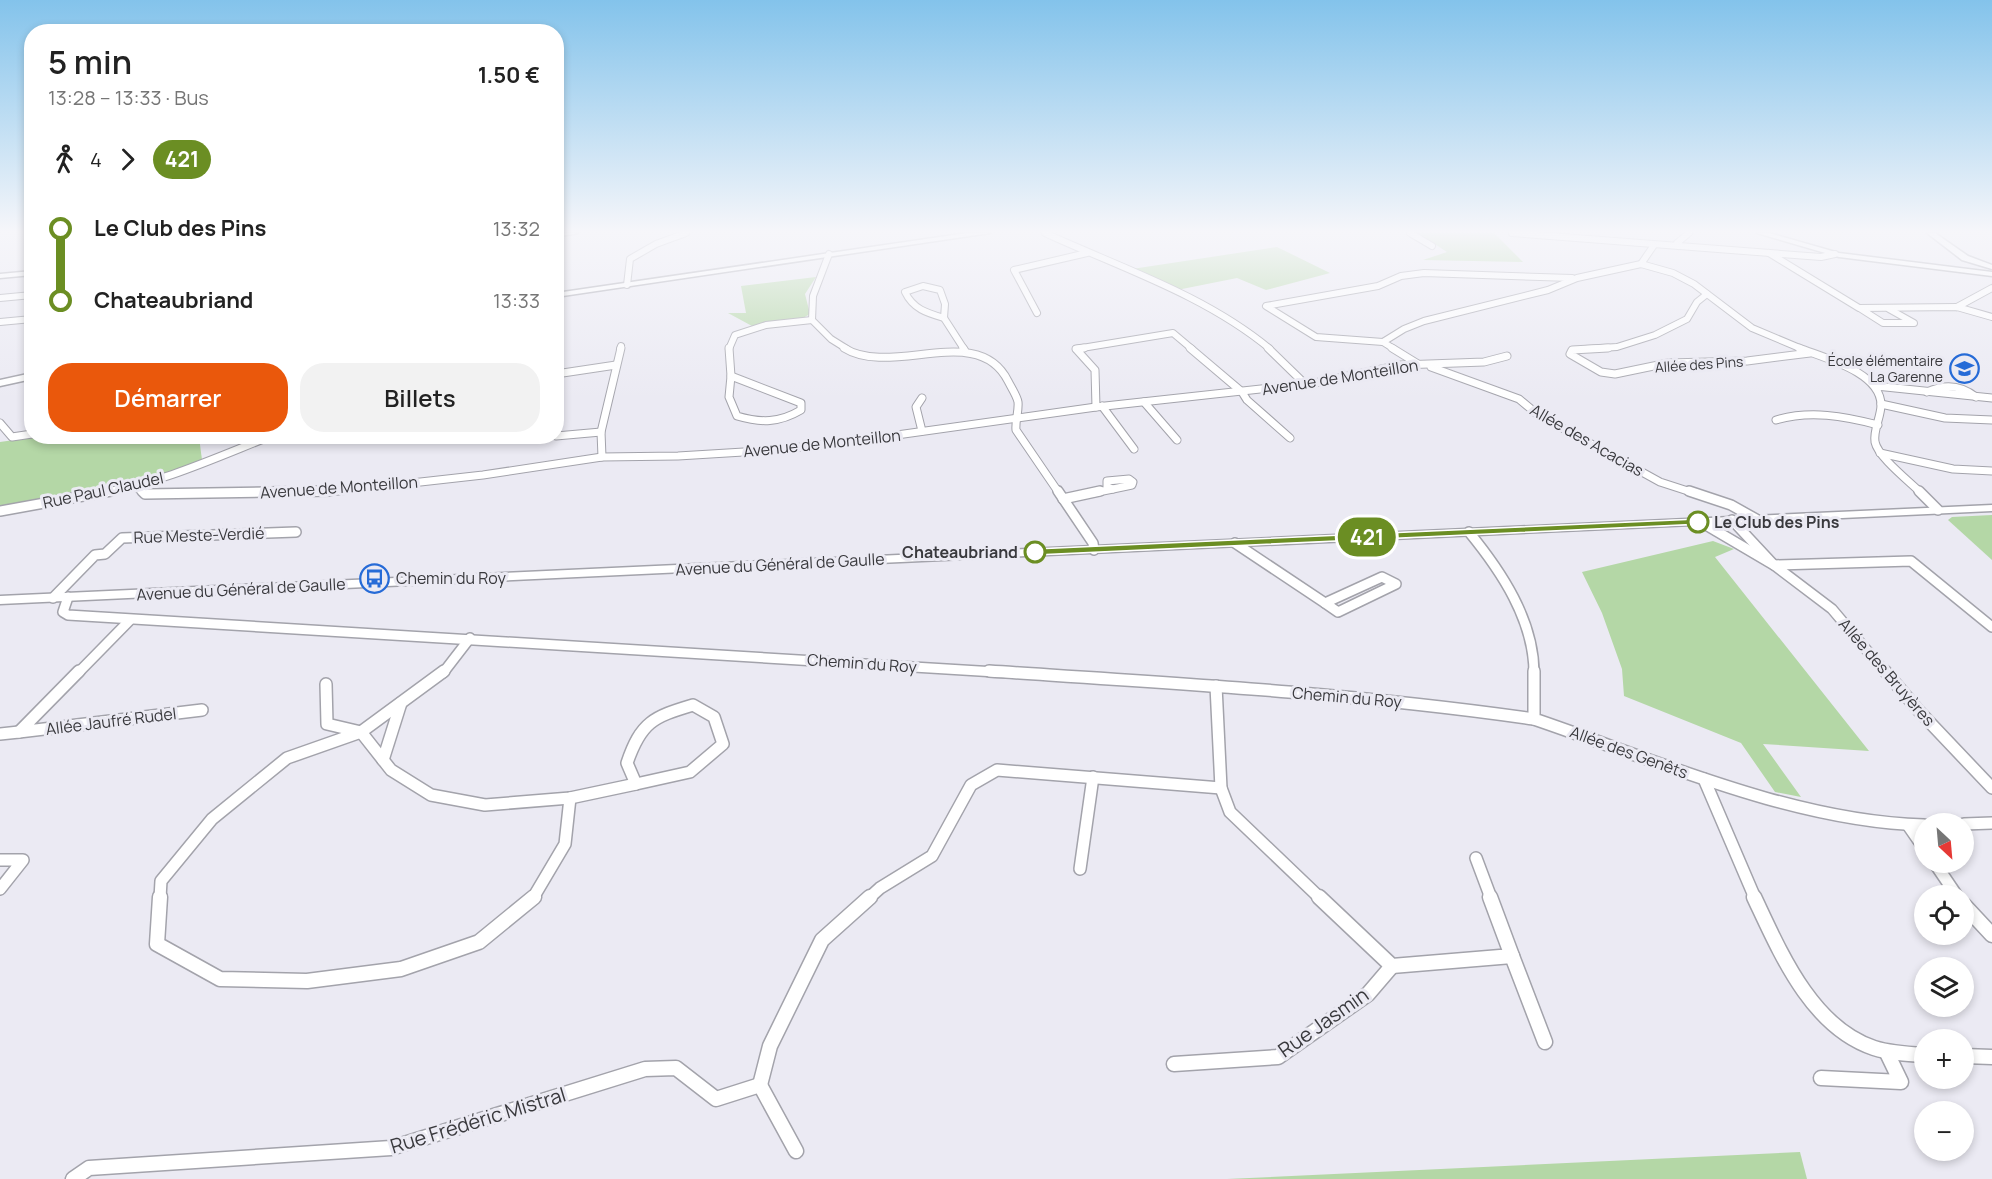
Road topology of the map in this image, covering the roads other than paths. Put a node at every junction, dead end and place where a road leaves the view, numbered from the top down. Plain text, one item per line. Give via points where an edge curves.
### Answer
1 (606, 288) edge
2 (816, 288) edge
3 (911, 288) edge
4 (936, 288) edge
5 (1024, 288) edge
6 (1165, 288) edge
7 (1367, 288) edge
8 (1553, 288) edge
9 (1697, 288) edge
10 (1826, 288) edge
11 (1992, 288) edge
12 (564, 294) edge
13 (1707, 294) junction
14 (24, 296) edge
15 (0, 298) edge
16 (1859, 308) junction
17 (1888, 308) junction
18 (1957, 308) junction
19 (1037, 313) dead end
20 (1992, 317) edge
21 (944, 318) junction
22 (24, 320) edge
23 (812, 320) junction
24 (0, 322) edge
25 (1383, 342) junction
26 (621, 346) dead end
27 (965, 351) junction
28 (1811, 353) junction
29 (1507, 356) dead end
30 (1417, 364) junction
31 (616, 365) junction
32 (564, 373) edge
33 (732, 376) junction
34 (24, 378) edge
35 (0, 383) edge
36 (1305, 384) junction
37 (1876, 386) junction
38 (1242, 392) junction
39 (922, 398) dead end
40 (1992, 398) edge
41 (1144, 402) junction
42 (1881, 404) junction
43 (1099, 406) junction
44 (1015, 418) junction
45 (1776, 420) dead end
46 (1992, 420) edge
47 (0, 423) edge
48 (1878, 425) junction
49 (922, 431) junction
50 (601, 432) junction
51 (24, 435) edge
52 (564, 435) edge
53 (1290, 438) dead end
54 (1177, 440) dead end
55 (251, 444) edge
56 (1134, 448) dead end
57 (1880, 453) junction
58 (602, 457) junction
59 (1992, 471) edge
60 (136, 487) junction
61 (1113, 489) dead end
62 (1063, 499) junction
63 (1992, 508) edge
64 (1938, 510) junction
65 (0, 512) edge
66 (1756, 519) junction
67 (1732, 520) junction
68 (1701, 522) junction
69 (296, 532) dead end
70 (1469, 532) junction
71 (1235, 543) junction
72 (1094, 550) junction
73 (1774, 565) junction
74 (53, 597) junction
75 (68, 597) junction
76 (0, 600) edge
77 (1325, 603) junction
78 (130, 620) junction
79 (1992, 627) edge
80 (470, 638) junction
81 (326, 684) dead end
82 (1216, 686) junction
83 (401, 703) junction
84 (202, 710) dead end
85 (1534, 719) junction
86 (19, 732) junction
87 (361, 732) junction
88 (0, 734) edge
89 (383, 760) junction
90 (1093, 777) junction
91 (1704, 779) junction
92 (637, 784) junction
93 (1221, 788) junction
94 (1992, 788) edge
95 (570, 798) junction
96 (1992, 823) edge
97 (1974, 824) edge
98 (1908, 825) junction
99 (1914, 825) edge
100 (1914, 834) edge
101 (1476, 858) dead end
102 (0, 860) edge
103 (1080, 869) dead end
104 (0, 889) edge
105 (1974, 916) edge
106 (1992, 935) edge
107 (1512, 956) junction
108 (1392, 966) junction
109 (1545, 1042) dead end
110 (1887, 1053) junction
111 (1914, 1054) edge
112 (1974, 1056) edge
113 (1992, 1057) edge
114 (1174, 1064) dead end
115 (1821, 1078) dead end
116 (760, 1085) junction
117 (796, 1151) dead end
118 (73, 1179) edge

1 - 12 main road
2 - 23 street
3 - 21 street via 905,292 909,304
4 - 21 street via 945,304
5 - 19 street
6 - 36 street via 1225,318 1265,346
7 - 25 street via 1266,306 1316,337
8 - 25 street via 1424,321
9 - 13 street
10 - 16 street
11 - 18 street
13 - 28 street via 1752,328
13 - 28 street, Allée des Pins via 1687,319 1655,335 1617,346 1572,350 1570,354 1601,372 1615,374 1668,363 1747,361
14 - 15 street
16 - 17 street
16 - 17 street via 1883,323 1914,323
17 - 18 street
18 - 20 street
21 - 27 street
22 - 24 street
23 - 27 street via 844,350 867,359
23 - 33 street via 766,325 735,335 728,351
25 - 30 street
26 - 31 street
27 - 44 street via 998,364 1018,403
28 - 37 street via 1857,372
29 - 30 street, Avenue de Monteillon via 1484,363
30 - 36 street, Avenue de Monteillon
30 - 66 street, Allée des Acacias via 1519,399 1537,414 1660,482 1731,505
31 - 32 street
31 - 50 street
33 - 33 street via 729,397 737,416 758,423 788,419 801,410 801,403
34 - 35 main road
36 - 38 street, Avenue de Monteillon
37 - 40 street
37 - 42 street
38 - 41 street, Avenue de Monteillon
38 - 43 street via 1173,333 1076,350 1095,370
38 - 53 street
39 - 49 street via 916,407
41 - 43 street, Avenue de Monteillon
41 - 54 street
42 - 46 street via 1946,418
42 - 48 street
43 - 44 street, Avenue de Monteillon
43 - 56 street
44 - 49 street, Avenue de Monteillon
44 - 62 street via 1016,430
45 - 48 street via 1843,416
47 - 51 street via 12,437
48 - 57 street via 1875,441
49 - 58 street, Avenue de Monteillon via 775,450
50 - 52 street
50 - 58 street
55 - 60 street, Rue Paul Claudel
57 - 59 street via 1953,469
57 - 64 street
58 - 60 street, Avenue de Monteillon via 340,491 145,494
60 - 65 street, Rue Paul Claudel
61 - 62 street
62 - 72 street
63 - 64 main road, Avenue du Général de Gaulle
64 - 66 main road, Avenue du Général de Gaulle
66 - 67 main road, Avenue du Général de Gaulle
67 - 68 main road, Avenue du Général de Gaulle
67 - 73 street, Allée des Bruyères
68 - 70 main road, Avenue du Général de Gaulle
68 - 73 street, Allée des Bruyères
69 - 74 street, Rue Meste-Verdié via 122,538 105,554 95,555
70 - 71 main road, Avenue du Général de Gaulle
70 - 85 street via 1496,565 1522,617 1534,665
71 - 72 main road, Avenue du Général de Gaulle
71 - 77 street
72 - 75 main road, Avenue du Général de Gaulle
73 - 79 street via 1911,561
73 - 94 street, Allée des Bruyères via 1832,609 1918,710
74 - 75 main road, Avenue du Général de Gaulle
74 - 76 main road, Avenue du Général de Gaulle
75 - 78 street, Chemin du Roy via 63,612 68,615
77 - 77 street via 1338,612 1396,584 1382,577
78 - 80 street, Chemin du Roy
78 - 86 street, Allée Jaufré Rudel
80 - 82 street, Chemin du Roy
80 - 83 street via 443,673
81 - 87 street via 327,724
82 - 85 street, Chemin du Roy via 1435,705
82 - 93 street
83 - 87 street
83 - 89 street
84 - 86 street, Allée Jaufré Rudel
85 - 91 street, Allée des Genêts
86 - 88 street, Allée Jaufré Rudel
87 - 89 street
87 - 95 street via 287,758 212,819 161,881 157,944 220,979 307,981 402,969 424,962 479,942 533,898 565,844
89 - 95 street via 391,770 431,795 485,805
90 - 93 street
90 - 103 street
90 - 116 street via 997,770 971,785 932,856 880,888 822,940 770,1046
91 - 98 street, Allée des Genêts via 1820,811
91 - 110 street via 1715,812 1780,954 1834,1025 1857,1041
92 - 92 street via 690,772 723,744 714,717 693,705 652,718 634,738 627,763
92 - 95 street
93 - 108 street via 1230,812
96 - 97 street
98 - 99 street, Allée des Genêts
98 - 100 street
101 - 107 street
102 - 104 street via 23,860
105 - 106 street
107 - 108 street
107 - 109 street
108 - 114 street, Rue Jasmin via 1368,994 1278,1057
110 - 111 street
110 - 115 street via 1901,1082
112 - 113 street
116 - 117 street
116 - 118 street, Rue Frédéric Mistral via 716,1099 676,1068 645,1069 391,1148 89,1168

